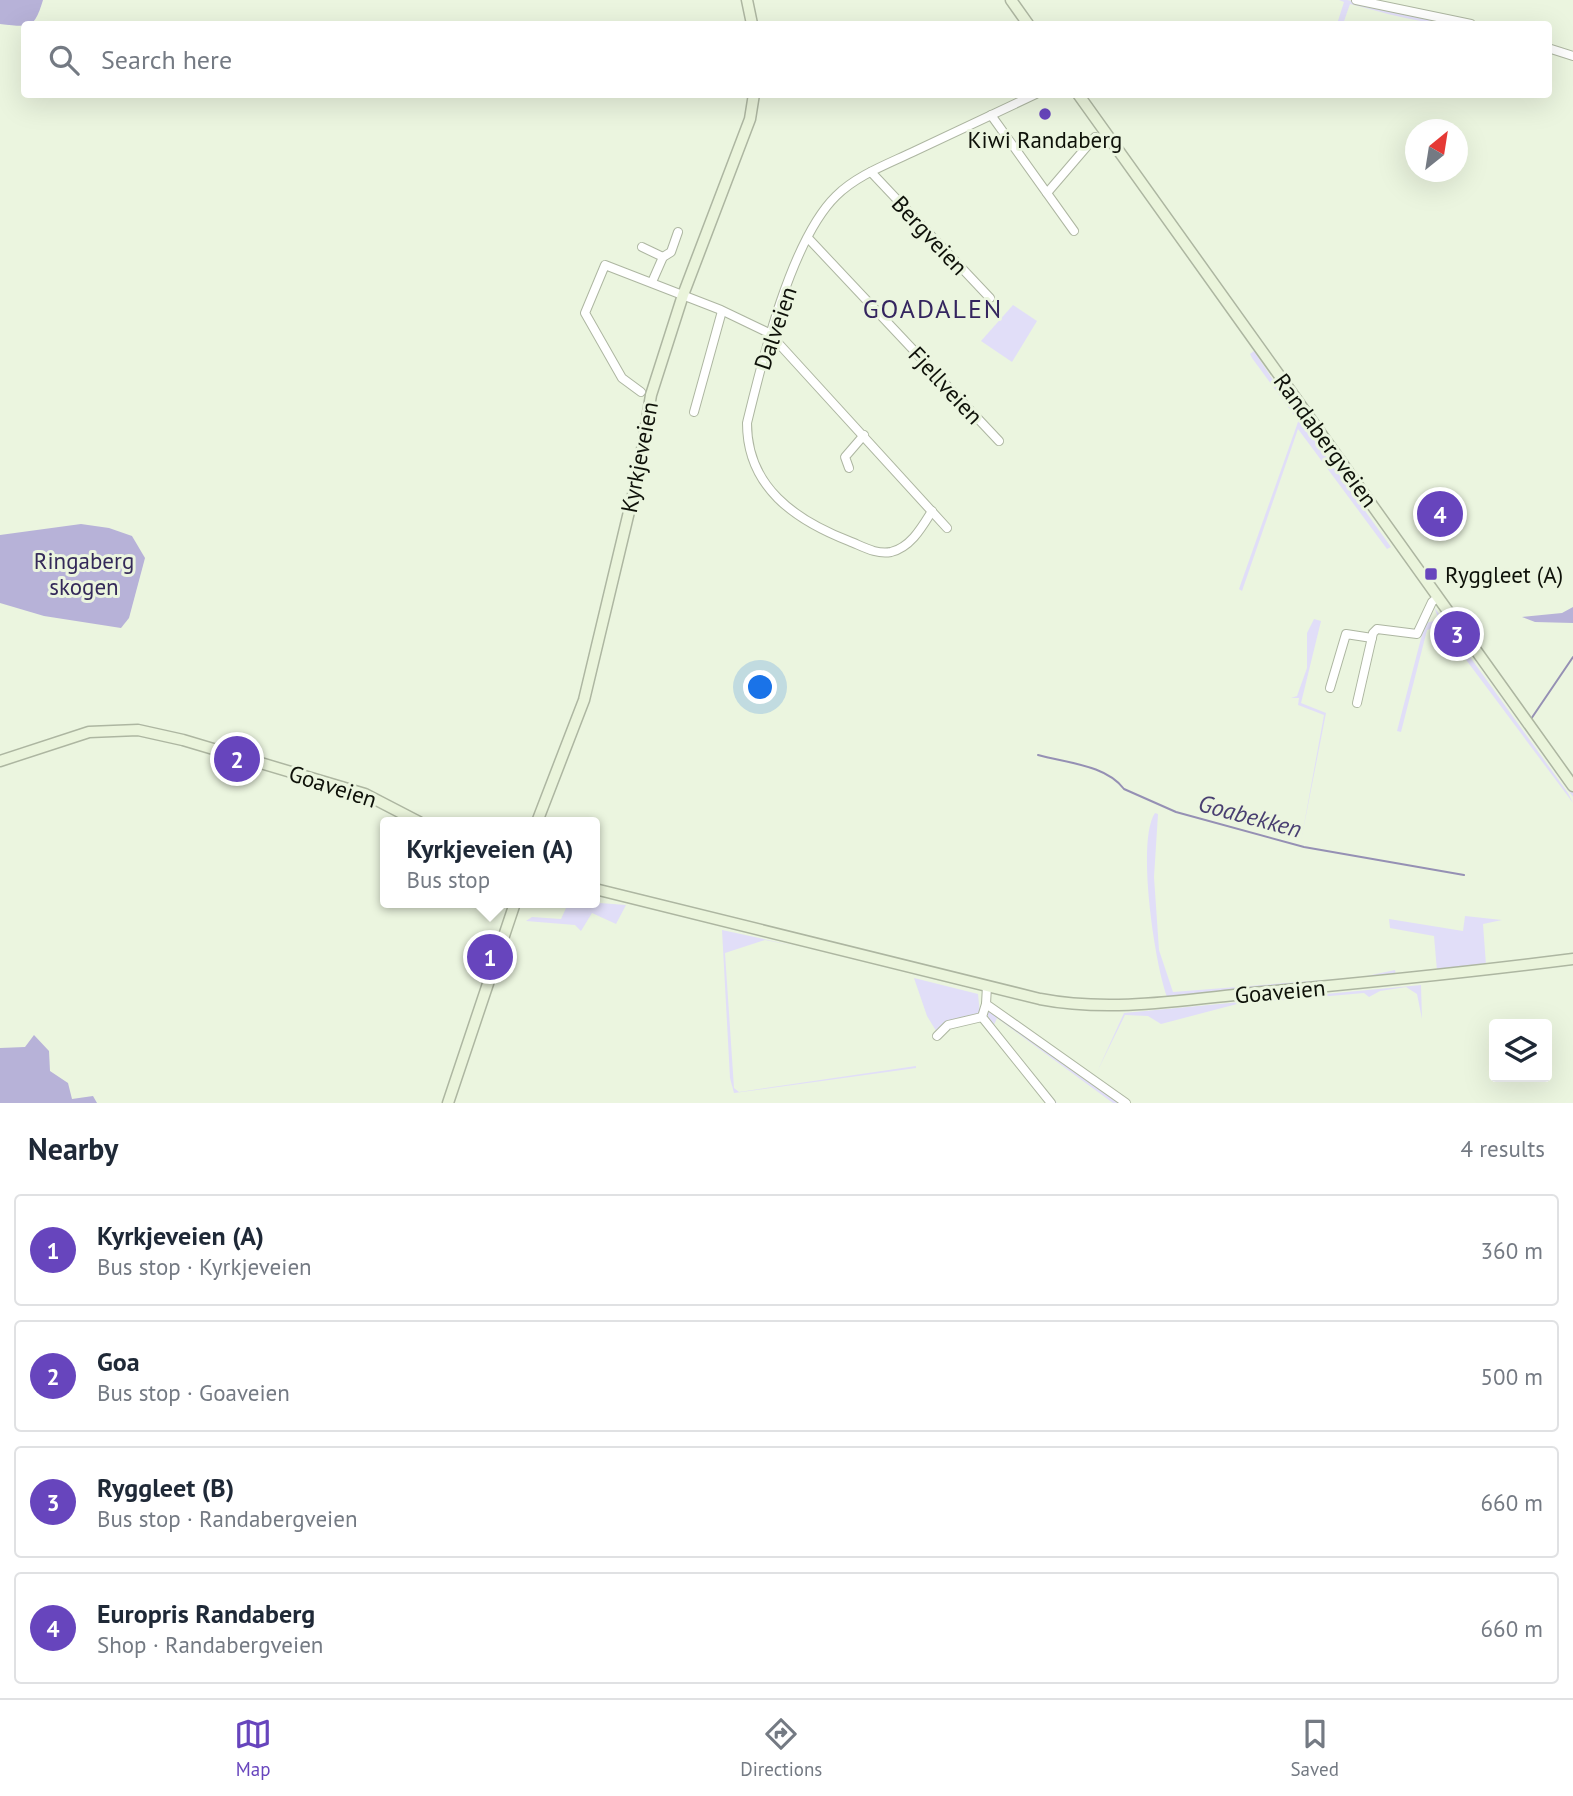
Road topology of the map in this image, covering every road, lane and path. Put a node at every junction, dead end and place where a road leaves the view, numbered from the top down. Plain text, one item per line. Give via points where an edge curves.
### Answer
1 (747, 0) edge
2 (1011, 0) edge
3 (1356, 0) edge
4 (751, 21) edge
5 (1026, 21) edge
6 (1457, 21) edge
7 (1552, 49) edge
8 (1573, 57) edge
9 (753, 98) edge
10 (1027, 98) edge
11 (1081, 98) edge
12 (991, 115) junction
13 (1095, 137) dead end
14 (871, 172) junction
15 (1047, 193) junction
16 (1074, 231) dead end
17 (678, 232) dead end
18 (808, 238) junction
19 (642, 247) dead end
20 (663, 257) junction
21 (652, 282) junction
22 (683, 295) junction
23 (990, 298) dead end
24 (722, 311) junction
25 (769, 333) junction
26 (641, 392) dead end
27 (694, 412) dead end
28 (864, 435) junction
29 (999, 440) dead end
30 (849, 468) dead end
31 (932, 511) junction
32 (947, 528) dead end
33 (1438, 597) junction
34 (1371, 638) junction
35 (1330, 688) dead end
36 (1357, 703) dead end
37 (0, 761) edge
38 (1573, 786) edge
39 (411, 817) edge
40 (539, 817) edge
41 (600, 890) edge
42 (513, 908) edge
43 (1573, 959) edge
44 (987, 986) junction
45 (986, 1004) junction
46 (982, 1017) junction
47 (937, 1036) dead end
48 (448, 1103) edge
49 (1051, 1103) edge
50 (1126, 1103) edge

1 - 4 main road
2 - 5 main road
3 - 6 street
7 - 8 street
9 - 22 main road, Kyrkjeveien via 738,155
10 - 12 street, Dalveien
11 - 33 main road, Randabergveien
12 - 14 street, Dalveien
12 - 15 street
13 - 15 street
14 - 18 street, Dalveien via 838,194
14 - 23 street, Bergveien
15 - 16 street
17 - 20 street via 671,252
18 - 25 street, Dalveien
18 - 29 street, Fjellveien
19 - 20 street
20 - 21 street
21 - 22 street
21 - 26 street via 605,265 585,313 622,378
22 - 24 street
22 - 40 main road, Kyrkjeveien via 650,395 638,474 584,700
24 - 25 street
24 - 27 street
25 - 28 street
25 - 31 street, Dalveien via 747,438 756,470 778,500 811,525 876,552 904,547
28 - 30 street via 845,457
28 - 31 street
31 - 32 street
33 - 34 street via 1417,634 1377,629
33 - 38 main road, Randabergveien
34 - 35 street via 1346,634
34 - 36 street
37 - 39 main road, Goaveien via 89,732 138,730 338,785 380,799
41 - 44 main road, Goaveien
42 - 48 main road
43 - 44 main road, Goaveien via 1152,1003 1068,1004
44 - 45 street
45 - 46 street
45 - 50 street
46 - 47 street via 946,1026
46 - 49 street

